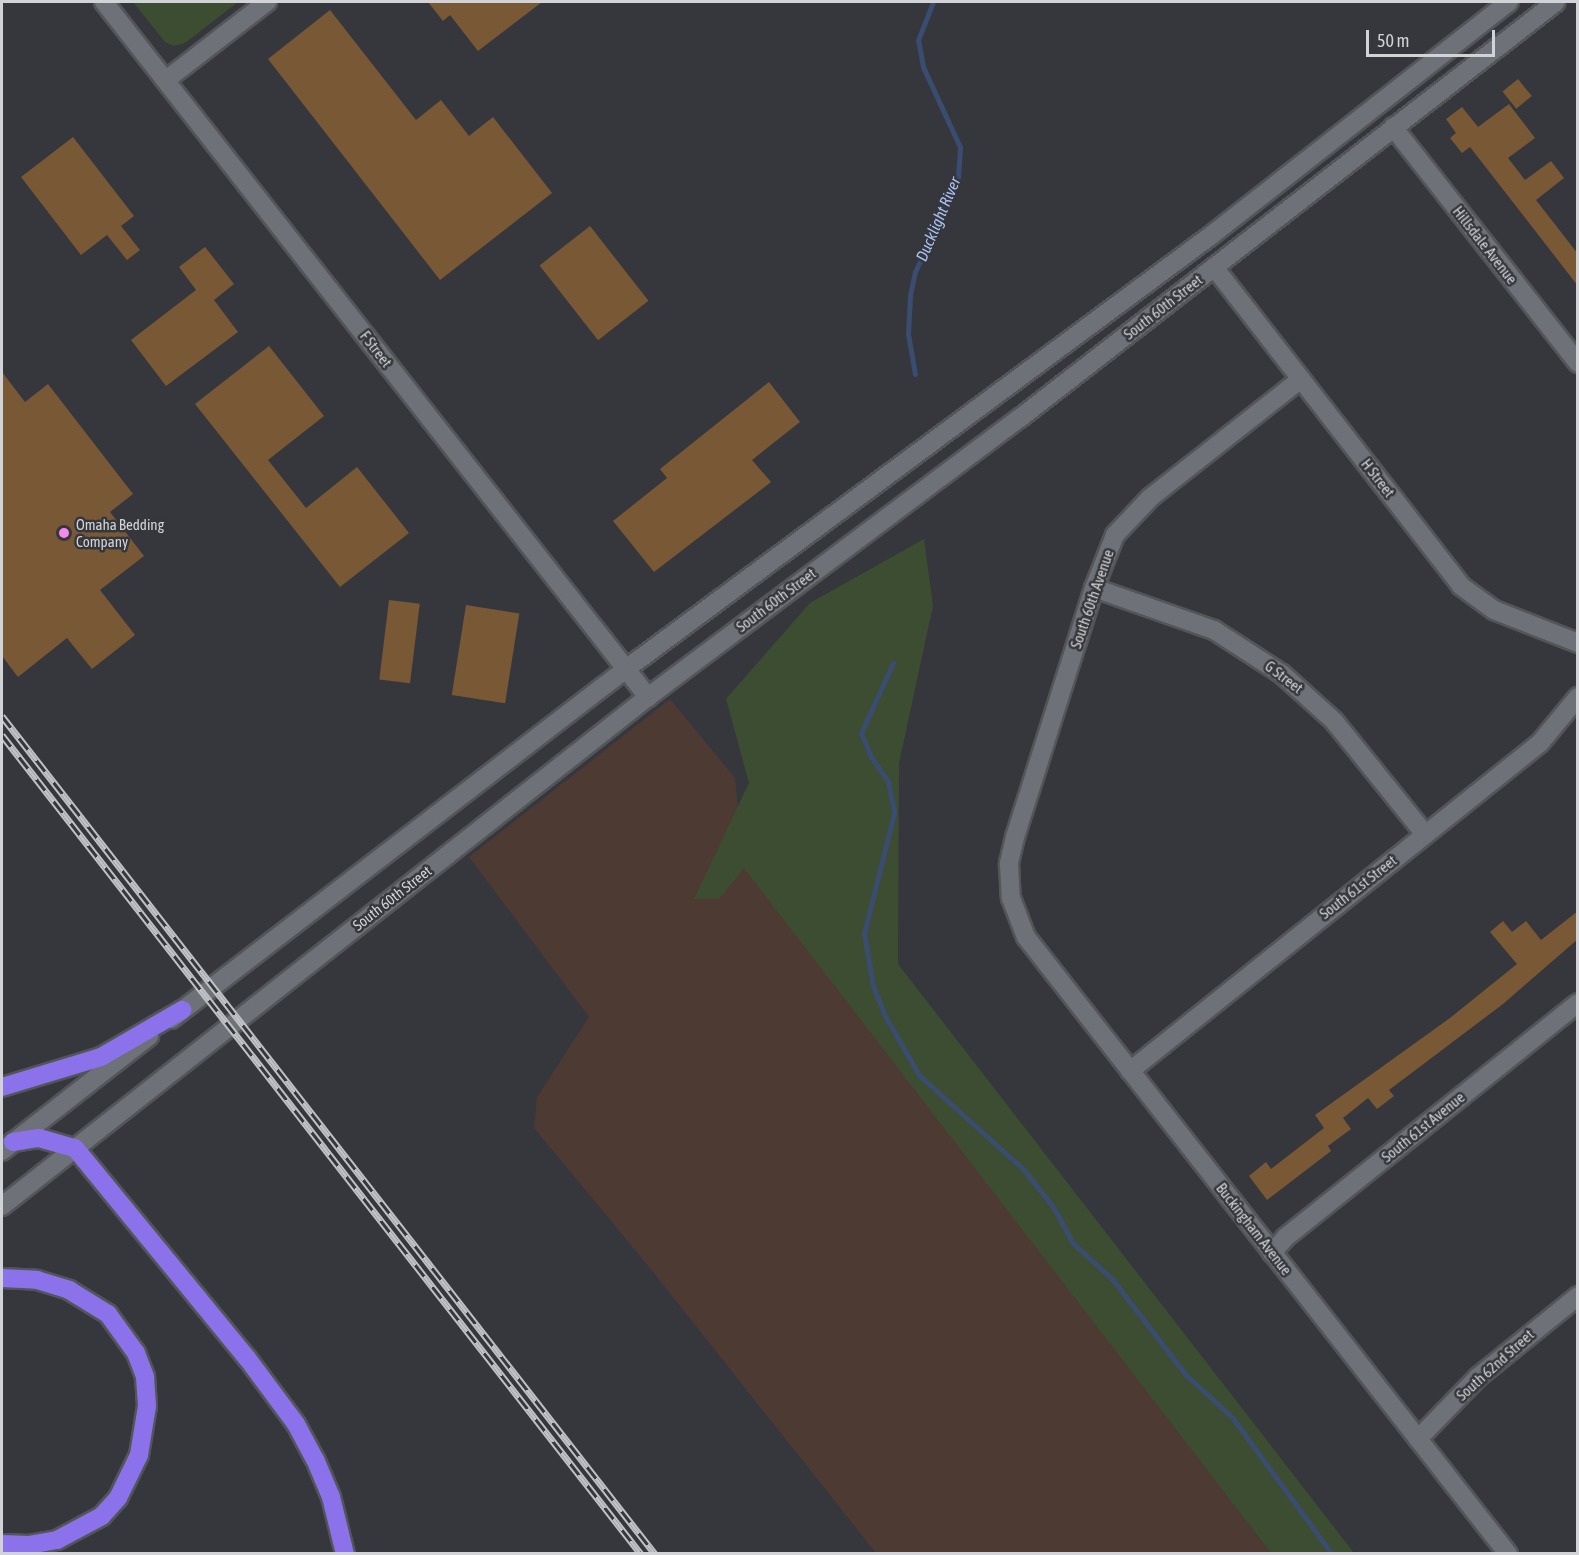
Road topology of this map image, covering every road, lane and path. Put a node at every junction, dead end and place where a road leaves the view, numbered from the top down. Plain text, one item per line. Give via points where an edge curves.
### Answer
1 (104, 2) edge
2 (267, 2) edge
3 (1509, 2) edge
4 (1556, 2) edge
5 (166, 80) junction
6 (1393, 127) junction
7 (1214, 267) junction
8 (1578, 363) edge
9 (1301, 379) junction
10 (1094, 588) junction
11 (1578, 643) edge
12 (626, 669) junction
13 (648, 697) junction
14 (1578, 697) edge
15 (1425, 834) junction
16 (1011, 898) joint
17 (1578, 1004) edge
18 (182, 1010) junction
19 (1131, 1071) junction
20 (2, 1087) edge
21 (7, 1147) edge
22 (75, 1148) junction
23 (2, 1206) edge
24 (1272, 1253) junction
25 (2, 1278) edge
26 (1578, 1296) edge
27 (1418, 1439) junction
28 (2, 1544) edge
29 (345, 1554) edge
30 (1508, 1554) edge

1 - 5 main road, F Street
2 - 5 main road
3 - 12 main road, South 60th Street via 1190,252
4 - 6 main road, South 60th Street
5 - 12 main road, F Street
6 - 7 main road, South 60th Street
6 - 8 main road, Hillsdale Avenue
7 - 9 main road, H Street
7 - 13 main road, South 60th Street
9 - 10 main road, South 60th Avenue via 1131,515 1106,553
9 - 11 main road, H Street via 1476,600
10 - 15 main road, G Street via 1214,630 1282,674 1334,721
10 - 16 main road, South 60th Avenue via 1011,852
12 - 13 main road, F Street
12 - 18 main road, South 60th Street
13 - 22 main road, South 60th Street
14 - 15 main road, South 61st Street via 1540,742
15 - 19 main road, South 61st Street
16 - 19 main road, Buckingham Avenue via 1026,937
17 - 24 main road, South 61st Avenue via 1286,1237
18 - 20 highway via 101,1057
18 - 21 main road, South 60th Street
19 - 24 main road, Buckingham Avenue
21 - 22 highway via 39,1138
22 - 23 main road, South 60th Street
22 - 29 highway via 296,1424 331,1497
24 - 27 main road, Buckingham Avenue
25 - 28 highway via 37,1280 60,1287 108,1314 136,1353 145,1377 147,1406 139,1455 118,1498 102,1516 57,1540
26 - 27 main road, South 62nd Street via 1478,1377
27 - 30 main road, Buckingham Avenue

